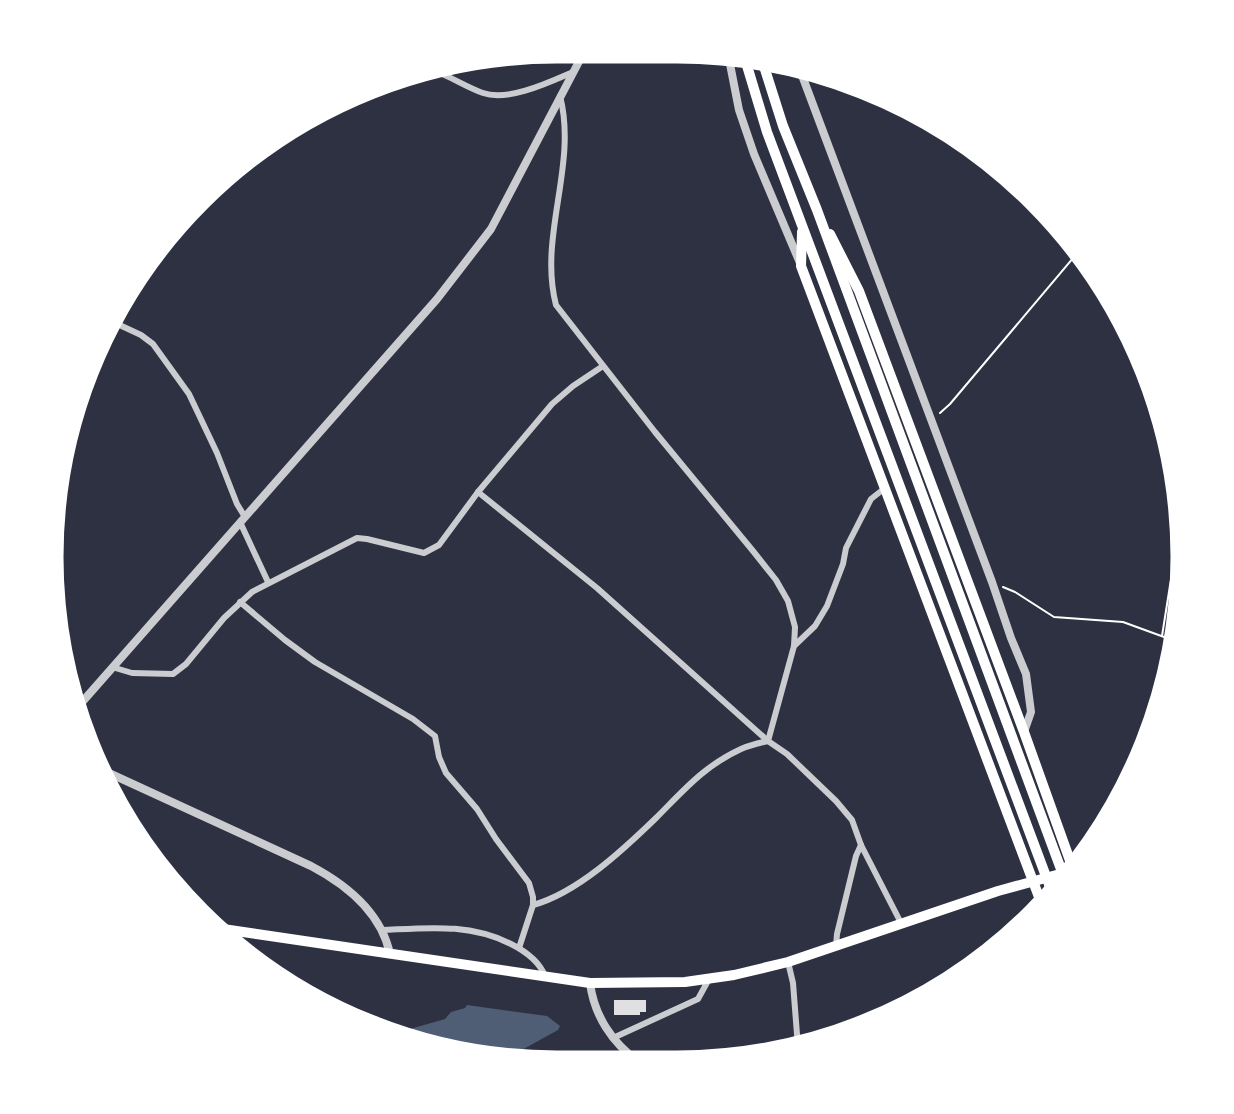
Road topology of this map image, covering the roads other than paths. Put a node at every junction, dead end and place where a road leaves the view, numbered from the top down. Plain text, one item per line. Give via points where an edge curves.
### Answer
1 (578, 62) edge
2 (730, 65) edge
3 (747, 67) edge
4 (765, 70) edge
5 (573, 72) junction
6 (443, 75) edge
7 (803, 78) edge
8 (560, 96) junction
9 (817, 210) junction
10 (802, 223) junction
11 (801, 266) junction
12 (120, 325) edge
13 (603, 366) junction
14 (885, 488) junction
15 (478, 492) junction
16 (242, 520) junction
17 (268, 582) junction
18 (240, 602) junction
19 (794, 646) junction
20 (112, 667) junction
21 (83, 701) edge
22 (1024, 732) junction
23 (768, 741) junction
24 (112, 775) edge
25 (861, 845) junction
26 (1069, 861) edge
27 (1061, 870) edge
28 (1058, 873) edge
29 (1033, 880) junction
30 (1049, 885) edge
31 (1039, 895) edge
32 (533, 905) junction
33 (901, 923) junction
34 (230, 930) edge
35 (382, 930) junction
36 (836, 946) junction
37 (519, 948) junction
38 (390, 954) junction
39 (788, 962) junction
40 (545, 977) junction
41 (709, 979) junction
42 (590, 983) junction
43 (613, 1038) junction
44 (797, 1038) edge
45 (628, 1052) edge

1 - 5 street
2 - 11 street via 739,110 754,154
3 - 10 main road
4 - 9 main road
5 - 6 street via 508,95 484,93
5 - 8 street
7 - 22 street via 1026,674 1031,712
8 - 13 street via 565,114 562,176 550,266 552,290 556,305
8 - 16 street via 491,229 466,263
9 - 22 main road via 859,291
9 - 27 main road
10 - 11 main road
10 - 30 main road
11 - 14 main road
12 - 16 street via 153,344 189,394
13 - 15 street via 552,404
13 - 19 street via 776,580 792,613
14 - 19 street via 871,499 846,548 827,606 815,626
14 - 29 main road
15 - 17 street via 439,545 424,554 357,538
15 - 23 street via 597,588
16 - 17 street
16 - 20 street
17 - 18 street
18 - 20 street via 186,664 172,674 132,673
18 - 32 street via 315,662 435,736 446,773 477,809 529,883
19 - 23 street
20 - 21 street
22 - 26 main road
23 - 25 street via 836,801 852,820
23 - 32 street via 744,747 712,765 601,867 567,891
24 - 35 street via 331,877 366,906
25 - 33 street
25 - 36 street
28 - 29 main road
29 - 31 main road
29 - 33 main road
32 - 37 street
33 - 36 main road
34 - 38 main road
35 - 37 street via 469,929
35 - 38 street
36 - 39 main road
37 - 40 street via 534,959
38 - 40 main road
39 - 41 main road
39 - 44 street
40 - 42 main road
41 - 42 main road
41 - 43 street via 698,999
42 - 43 street via 597,1011
43 - 45 street

